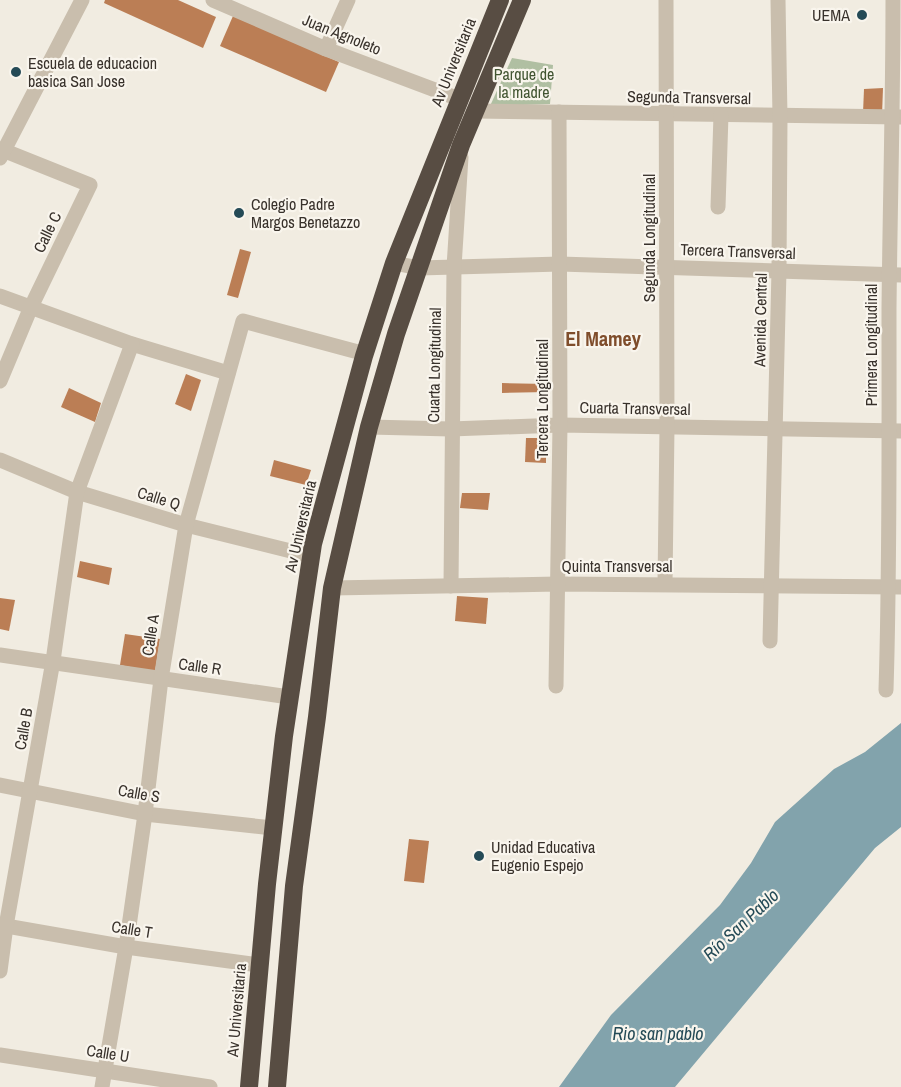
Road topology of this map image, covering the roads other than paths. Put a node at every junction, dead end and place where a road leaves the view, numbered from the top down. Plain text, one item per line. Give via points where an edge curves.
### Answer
1 (82, 0) edge
2 (215, 0) edge
3 (348, 0) edge
4 (500, 0) edge
5 (522, 0) edge
6 (666, 0) edge
7 (778, 0) edge
8 (892, 0) edge
9 (326, 49) junction
10 (459, 99) junction
11 (476, 111) junction
12 (559, 112) junction
13 (667, 114) junction
14 (721, 115) junction
15 (780, 117) junction
16 (897, 117) edge
17 (461, 145) junction
18 (1, 153) edge
19 (718, 207) dead end
20 (394, 263) junction
21 (560, 264) junction
22 (454, 267) junction
23 (667, 267) junction
24 (419, 268) junction
25 (779, 270) junction
26 (895, 275) edge
27 (0, 296) edge
28 (31, 307) junction
29 (132, 344) junction
30 (364, 356) junction
31 (228, 373) junction
32 (0, 381) edge
33 (560, 425) junction
34 (667, 427) junction
35 (369, 428) junction
36 (451, 429) junction
37 (775, 429) junction
38 (895, 431) edge
39 (0, 460) edge
40 (77, 492) junction
41 (186, 525) junction
42 (311, 556) junction
43 (558, 584) junction
44 (665, 584) junction
45 (451, 585) junction
46 (771, 586) junction
47 (895, 587) edge
48 (332, 588) junction
49 (770, 641) dead end
50 (0, 655) edge
51 (54, 661) junction
52 (161, 679) junction
53 (556, 686) dead end
54 (886, 690) dead end
55 (289, 697) junction
56 (0, 785) edge
57 (31, 791) junction
58 (145, 814) junction
59 (273, 828) junction
60 (267, 884) junction
61 (294, 886) junction
62 (3, 925) edge
63 (126, 947) junction
64 (259, 965) junction
65 (0, 971) edge
66 (0, 1055) edge
67 (104, 1070) junction
68 (102, 1087) edge
69 (210, 1087) edge
70 (249, 1087) edge
71 (277, 1087) edge

1 - 18 street
2 - 9 street, Juan Agnoleto
3 - 9 street
4 - 10 highway, Av Universitaria
5 - 11 highway
6 - 13 street, Segunda Longitudinal
7 - 15 street, Avenida Central
8 - 16 street, Primera Longitudinal
9 - 10 street, Juan Agnoleto
10 - 20 highway, Av Universitaria
11 - 12 street, Segunda Transversal
11 - 17 highway
12 - 13 street, Segunda Transversal
12 - 21 street, Tercera Longitudinal
13 - 14 street, Segunda Transversal
13 - 23 street, Segunda Longitudinal
14 - 15 street, Segunda Transversal
14 - 19 street
15 - 16 street, Segunda Transversal
15 - 25 street, Avenida Central
16 - 26 street, Primera Longitudinal
17 - 22 street, Cuarta Longitudinal
17 - 24 highway
18 - 28 street, Calle C via 90,185
20 - 24 street, Tercera Transversal
20 - 30 highway, Av Universitaria
21 - 22 street, Tercera Transversal
21 - 23 street, Tercera Transversal
21 - 33 street, Tercera Longitudinal
22 - 24 street, Tercera Transversal
22 - 36 street, Cuarta Longitudinal
23 - 25 street, Tercera Transversal
23 - 34 street, Segunda Longitudinal
24 - 35 highway
25 - 26 street, Tercera Transversal
25 - 37 street, Avenida Central
26 - 38 street, Primera Longitudinal
27 - 28 street
28 - 29 street
28 - 32 street, Calle C
29 - 31 street
29 - 40 street, Calle B
30 - 31 street, Calle A via 243,321
30 - 42 highway, Av Universitaria
31 - 41 street, Calle A
33 - 34 street, Cuarta Transversal
33 - 36 street, Cuarta Transversal
33 - 43 street, Tercera Longitudinal
34 - 37 street, Cuarta Transversal
34 - 44 street, Segunda Longitudinal
35 - 36 street, Cuarta Transversal
35 - 48 highway
36 - 45 street, Cuarta Longitudinal
37 - 38 street, Cuarta Transversal
37 - 46 street, Avenida Central
38 - 47 street, Primera Longitudinal
39 - 40 street, Calle Q
40 - 41 street, Calle Q
40 - 51 street, Calle B
41 - 42 street, Calle Q
41 - 52 street, Calle A
42 - 55 highway, Av Universitaria
43 - 44 street, Quinta Transversal
43 - 45 street, Quinta Transversal
43 - 53 street, Tercera Longitudinal
44 - 46 street, Quinta Transversal
45 - 48 street, Quinta Transversal
46 - 47 street, Quinta Transversal
46 - 49 street, Avenida Central
47 - 54 street, Primera Longitudinal
48 - 61 highway
50 - 51 street, Calle R
51 - 52 street, Calle R
51 - 57 street, Calle B
52 - 55 street, Calle R
52 - 58 street, Calle A
55 - 59 highway, Av Universitaria
56 - 57 street, Calle S
57 - 58 street, Calle S
57 - 62 street, Calle B
58 - 59 street, Calle S
58 - 63 street, Calle A
59 - 60 highway, Av Universitaria
60 - 61 highway
60 - 64 highway, Av Universitaria
61 - 71 highway
62 - 63 street, Calle T
62 - 65 street, Calle B
63 - 64 street, Calle T
63 - 67 street, Calle A
64 - 70 highway, Av Universitaria
66 - 67 street, Calle U
67 - 68 street, Calle A
67 - 69 street, Calle U

